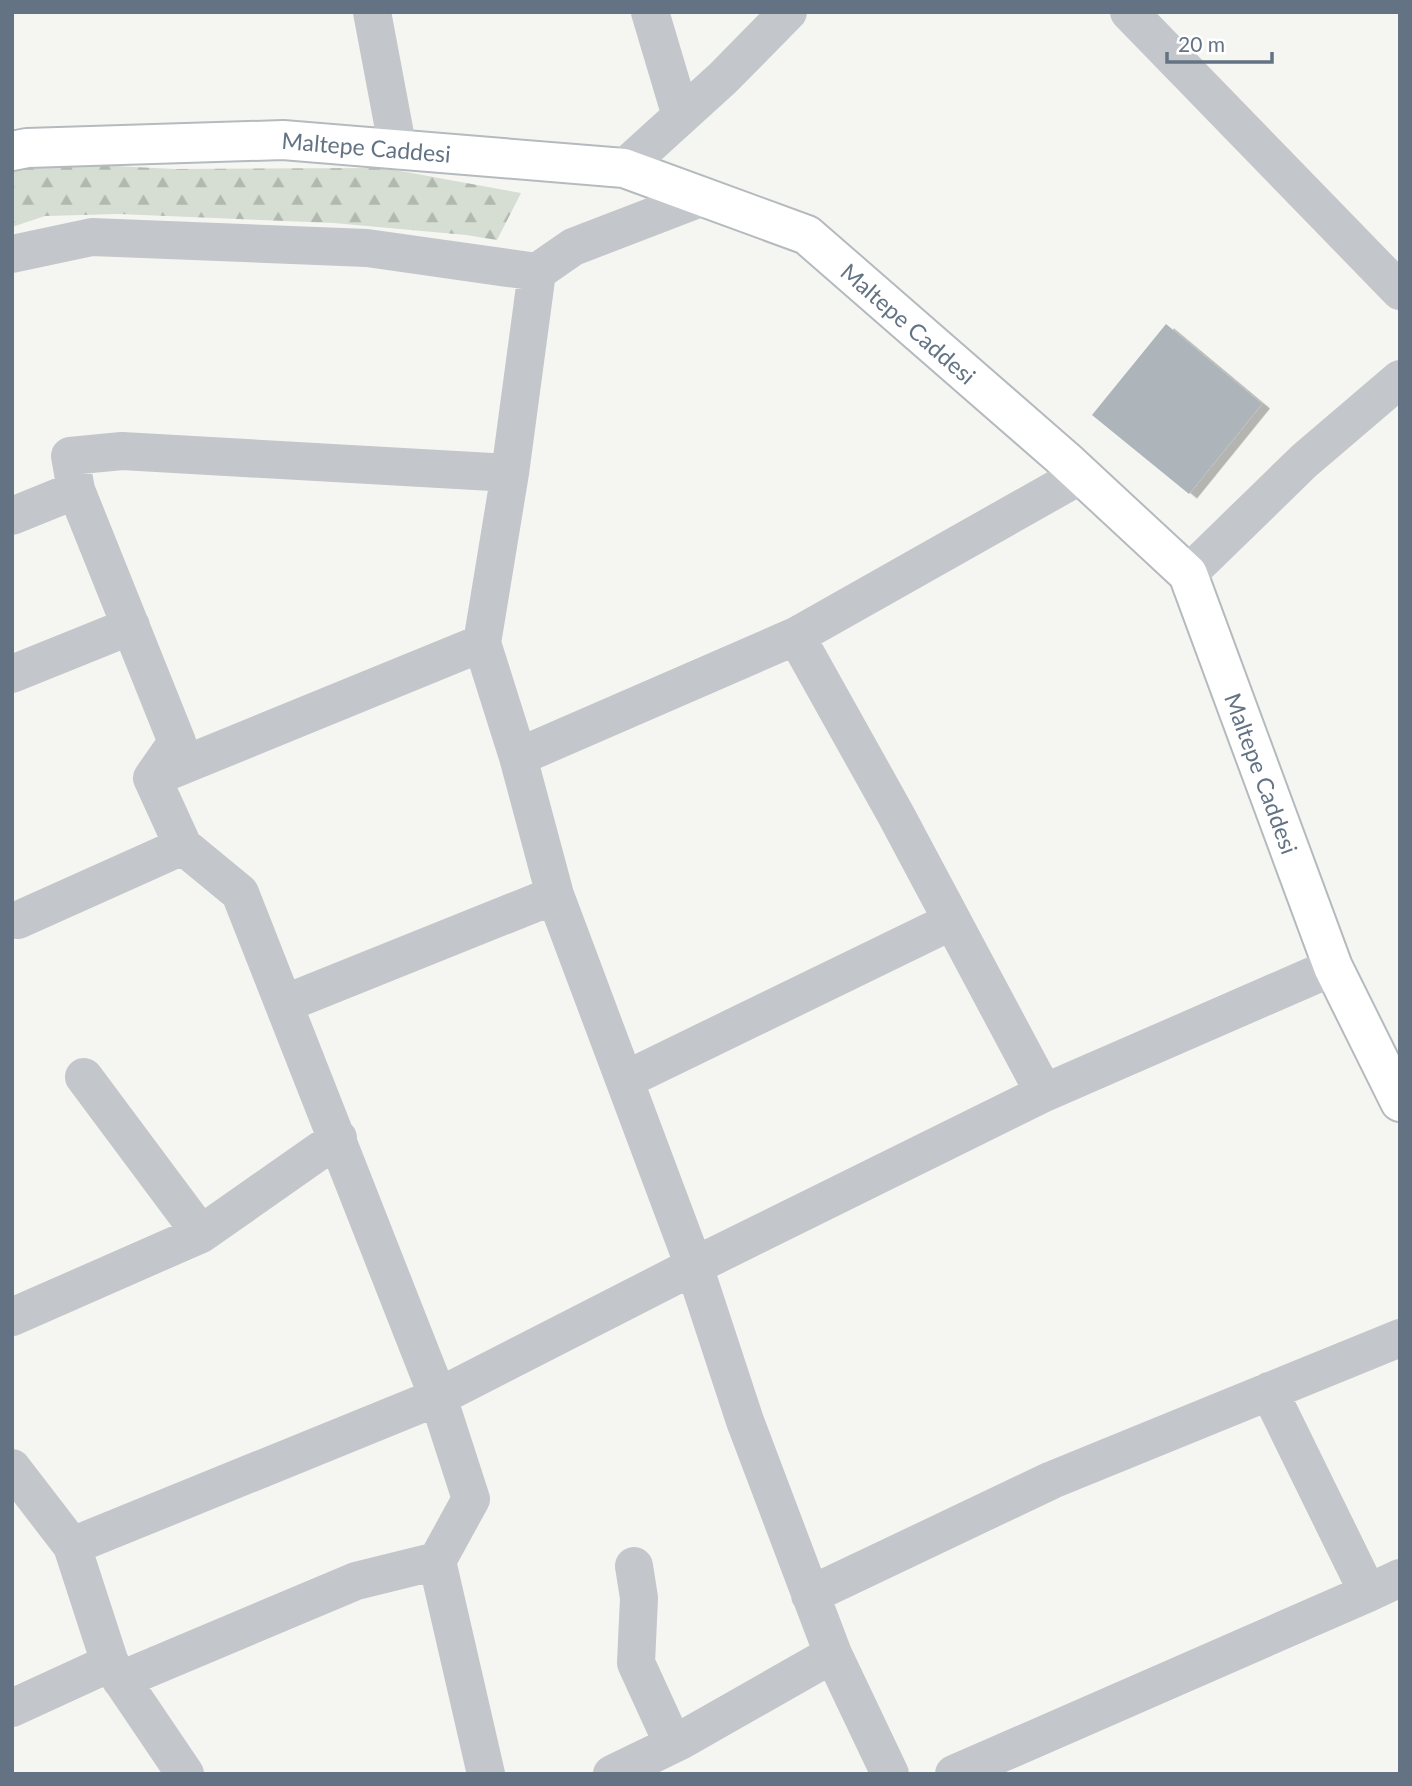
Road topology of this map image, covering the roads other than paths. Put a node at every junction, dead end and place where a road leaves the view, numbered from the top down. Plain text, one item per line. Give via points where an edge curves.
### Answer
1 (372, 12) edge
2 (650, 12) edge
3 (788, 12) edge
4 (1129, 12) edge
5 (681, 116) junction
6 (398, 150) junction
7 (12, 151) edge
8 (624, 168) junction
9 (703, 197) junction
10 (12, 254) edge
11 (537, 272) junction
12 (1400, 291) edge
13 (1400, 379) edge
14 (510, 473) junction
15 (1082, 475) junction
16 (76, 490) junction
17 (12, 516) edge
18 (1188, 574) junction
19 (131, 626) junction
20 (796, 636) junction
21 (482, 643) junction
22 (12, 674) edge
23 (518, 757) junction
24 (152, 778) junction
25 (183, 846) junction
26 (555, 895) junction
27 (18, 920) dead end
28 (952, 921) junction
29 (1333, 967) junction
30 (285, 1004) junction
31 (84, 1077) dead end
32 (625, 1080) junction
33 (1044, 1093) junction
34 (1400, 1102) edge
35 (338, 1138) junction
36 (201, 1234) junction
37 (694, 1266) junction
38 (12, 1317) edge
39 (1400, 1338) edge
40 (1269, 1391) junction
41 (438, 1397) junction
42 (12, 1468) edge
43 (72, 1546) junction
44 (437, 1561) junction
45 (634, 1566) dead end
46 (1384, 1586) edge
47 (810, 1595) junction
48 (833, 1654) junction
49 (115, 1672) junction
50 (12, 1708) edge
51 (673, 1744) junction
52 (185, 1774) edge
53 (486, 1774) edge
54 (612, 1774) edge
55 (890, 1774) edge
56 (954, 1774) edge

1 - 6 street
2 - 5 street
3 - 5 street
4 - 12 street
5 - 8 street
6 - 7 street, Maltepe Caddesi via 283,141
6 - 8 street, Maltepe Caddesi
8 - 9 street, Maltepe Caddesi
9 - 11 street via 573,247
9 - 15 street, Maltepe Caddesi via 807,235
10 - 11 street via 92,237 367,248
11 - 14 street
13 - 18 street via 1304,461
14 - 16 street via 122,451 69,456
14 - 21 street
15 - 18 street, Maltepe Caddesi
15 - 20 street
16 - 17 street
16 - 19 street
18 - 29 street, Maltepe Caddesi
19 - 22 street
19 - 24 street via 177,742
20 - 23 street
20 - 28 street
21 - 23 street
21 - 24 street
23 - 26 street
24 - 25 street
25 - 27 street
25 - 30 street via 240,893
26 - 30 street
26 - 32 street
28 - 32 street
28 - 33 street
29 - 33 street
29 - 34 street, Maltepe Caddesi
30 - 35 street
31 - 36 street
32 - 37 street
33 - 37 street
35 - 36 street
35 - 41 street
36 - 38 street
37 - 41 street
37 - 47 street
39 - 40 street
40 - 46 street
40 - 47 street via 1052,1480
41 - 43 street
41 - 44 street via 471,1499
42 - 43 street
43 - 49 street
44 - 49 street via 356,1581
44 - 53 street
45 - 51 street via 639,1598 636,1663
46 - 56 street
47 - 48 street
48 - 51 street
48 - 55 street
49 - 50 street
49 - 52 street
51 - 54 street

